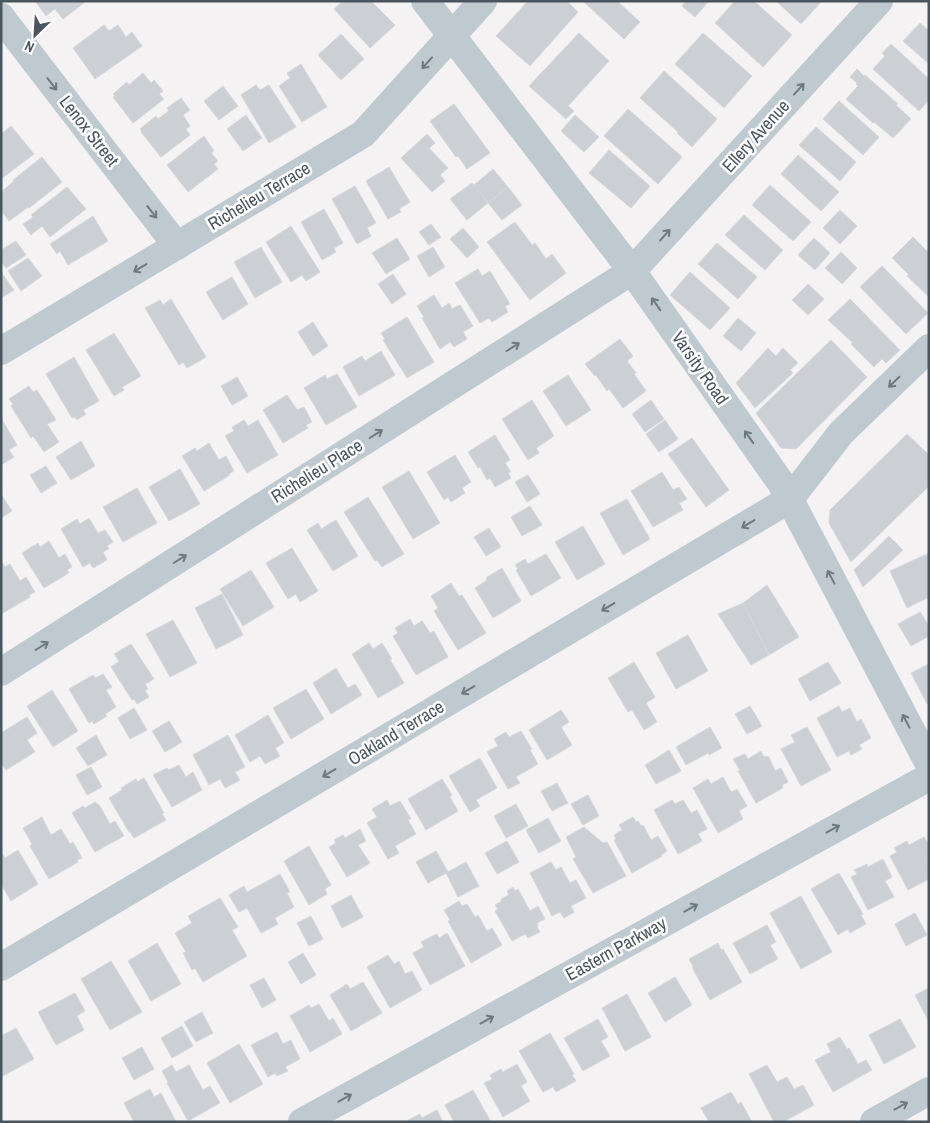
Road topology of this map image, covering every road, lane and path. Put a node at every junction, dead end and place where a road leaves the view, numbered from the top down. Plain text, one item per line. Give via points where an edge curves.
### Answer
1 (425, 1) edge
2 (483, 1) edge
3 (879, 1) edge
4 (1, 18) edge
5 (452, 35) junction
6 (177, 246) junction
7 (632, 271) junction
8 (929, 348) edge
9 (1, 351) edge
10 (790, 499) junction
11 (1, 672) edge
12 (929, 764) edge
13 (929, 777) edge
14 (1, 967) edge
15 (929, 1091) edge
16 (302, 1122) edge
17 (874, 1122) edge

1 - 5 street, Varsity Road
2 - 5 street, Richelieu Terrace
7 -> 3 street, Ellery Avenue
4 -> 6 street, Lenox Street
5 -> 6 street, Richelieu Terrace via 363,134
5 - 7 street, Varsity Road
6 -> 9 street, Richelieu Terrace
10 -> 7 street, Varsity Road
11 -> 7 street, Richelieu Place
8 -> 10 street via 841,433
12 -> 10 street, Varsity Road
10 -> 14 street, Oakland Terrace
16 -> 13 street, Eastern Parkway
17 -> 15 street

